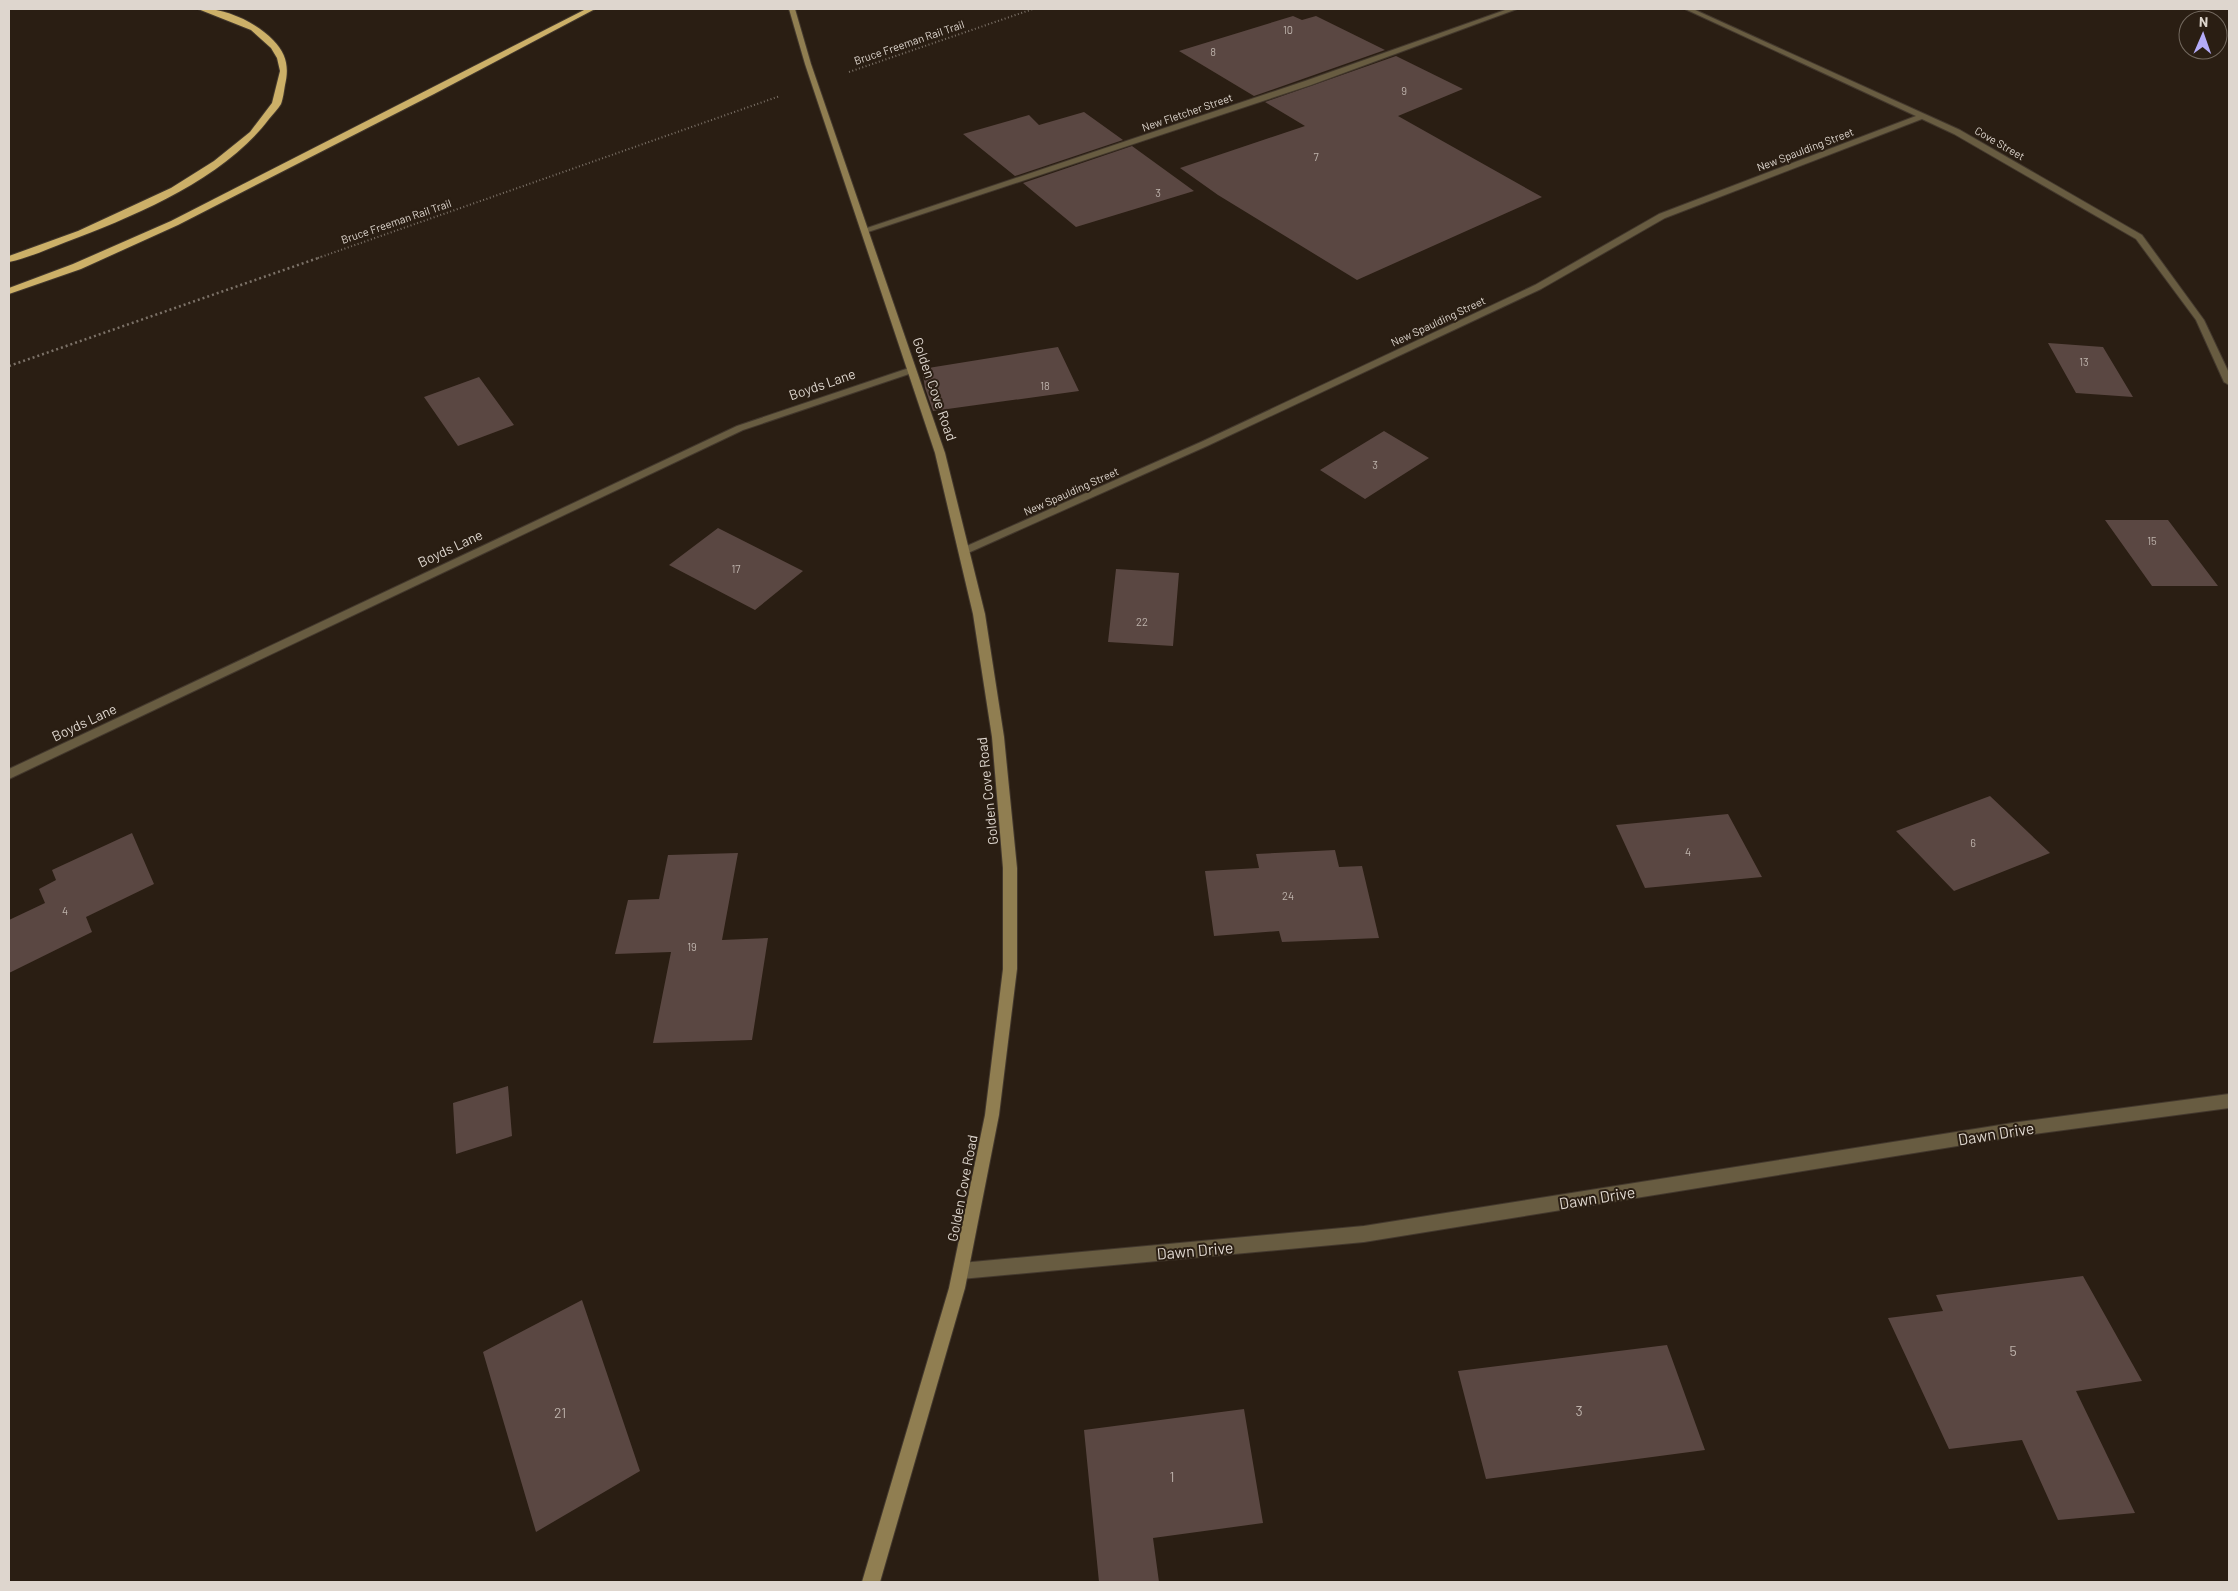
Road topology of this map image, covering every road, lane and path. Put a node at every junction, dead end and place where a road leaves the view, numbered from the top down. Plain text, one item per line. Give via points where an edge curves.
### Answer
1 (202, 9) edge
2 (591, 9) edge
3 (792, 9) edge
4 (1033, 9) edge
5 (1514, 9) edge
6 (1688, 9) edge
7 (848, 73) dead end
8 (780, 96) dead end
9 (1923, 116) junction
10 (865, 230) junction
11 (9, 259) edge
12 (9, 291) edge
13 (9, 366) edge
14 (912, 370) junction
15 (2229, 382) edge
16 (964, 551) junction
17 (9, 774) edge
18 (2229, 1101) edge
19 (961, 1271) junction
20 (871, 1582) edge

1 - 11 highway via 247,25 278,51 284,62 284,81 268,115 229,154 180,186 117,218
2 - 12 highway via 162,231 79,267
3 - 10 main road, Golden Cove Road
4 - 7 path, Bruce Freeman Rail Trail
5 - 10 street, New Fletcher Street via 1308,83
6 - 9 street, Cove Street
8 - 13 path, Bruce Freeman Rail Trail
9 - 15 street, Cove Street via 1957,132 2139,237 2200,320
9 - 16 street, New Spaulding Street via 1662,216 1538,287 1204,444
10 - 14 main road, Golden Cove Road
14 - 16 main road, Golden Cove Road via 940,453
14 - 17 street, Boyds Lane via 740,428
16 - 19 main road, Golden Cove Road via 979,614 998,737 1010,868 1010,969 992,1115
18 - 19 street, Dawn Drive via 2010,1131 1364,1234
19 - 20 main road, Golden Cove Road

